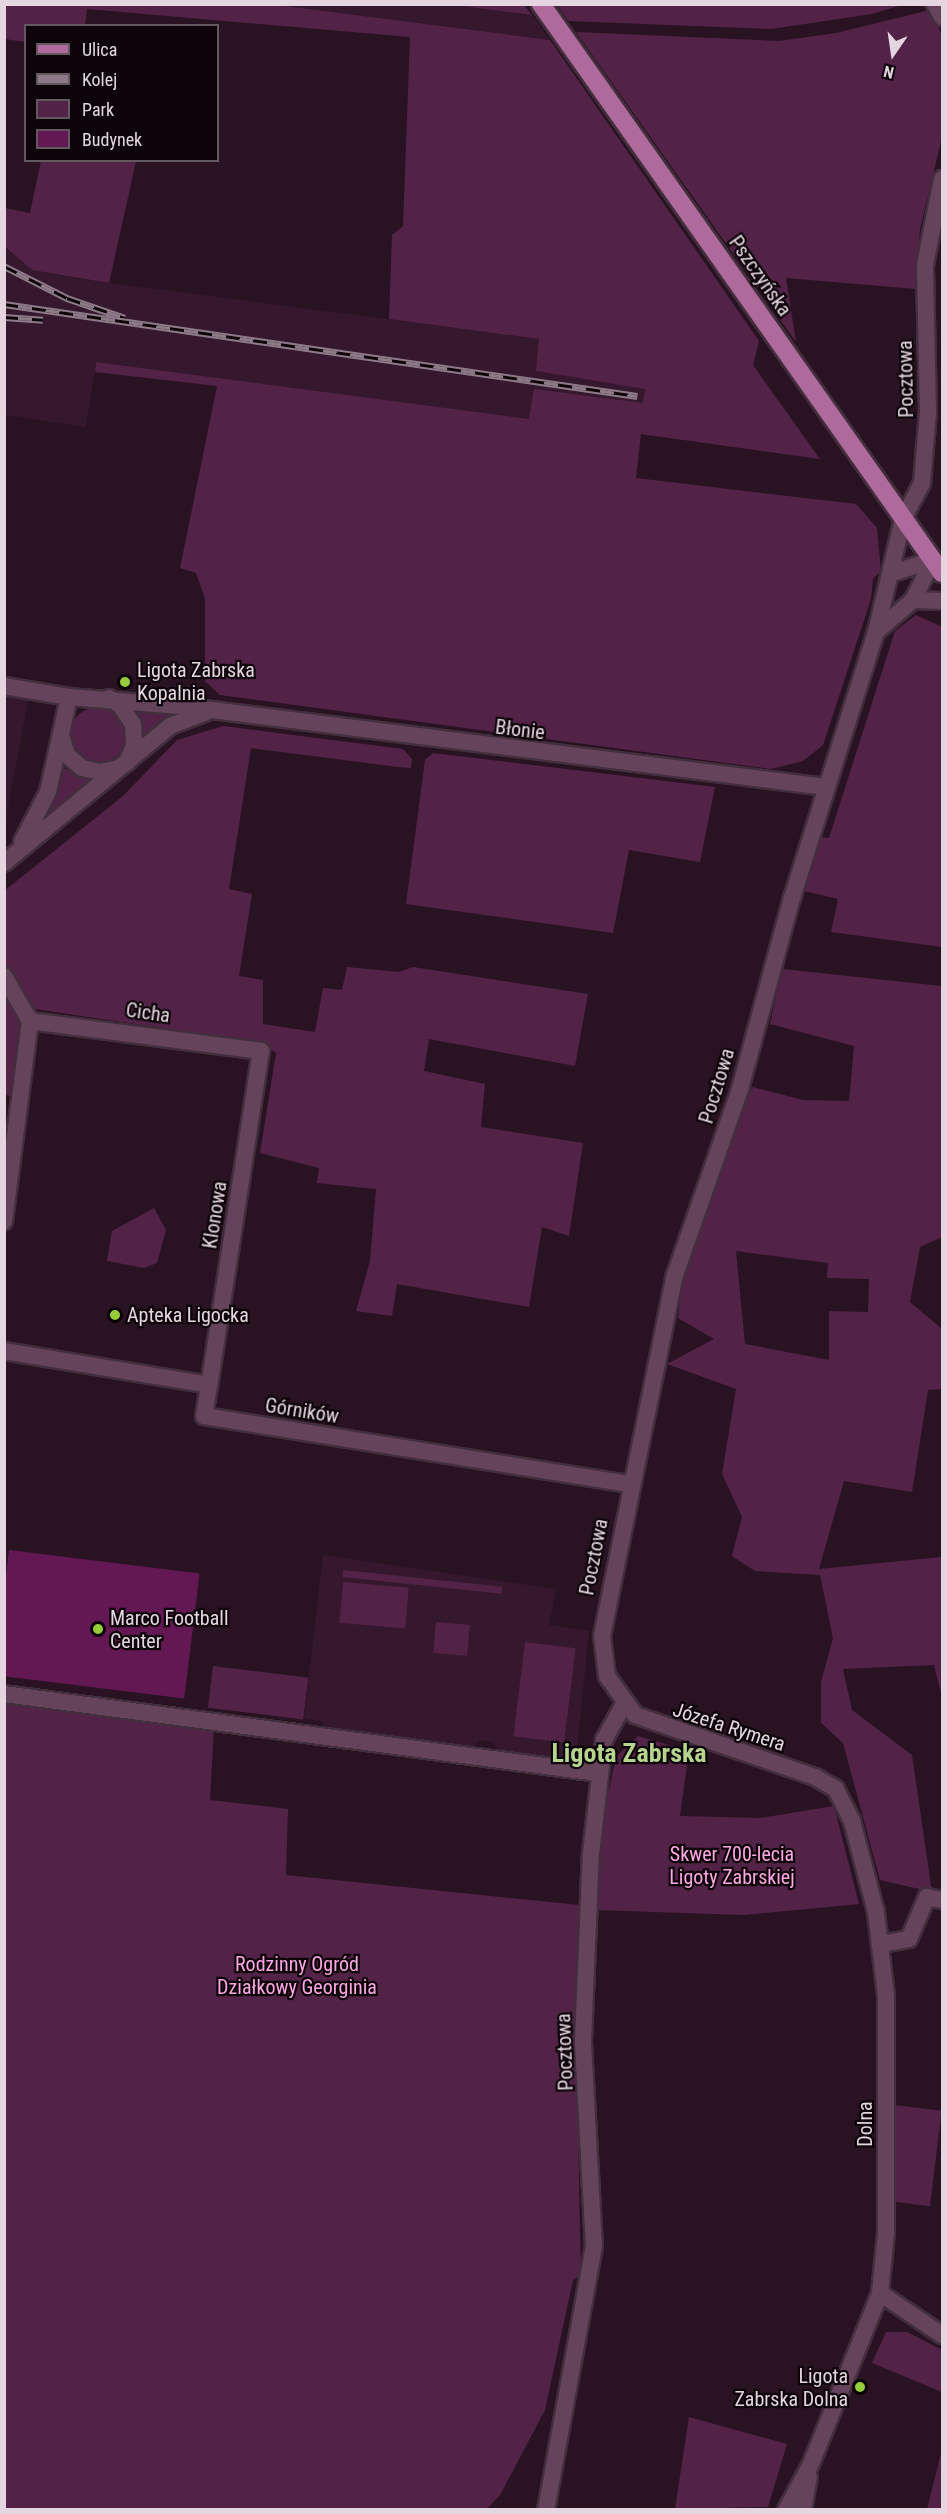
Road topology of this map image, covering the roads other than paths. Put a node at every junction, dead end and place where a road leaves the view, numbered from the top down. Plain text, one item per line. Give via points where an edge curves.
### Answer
1 (541, 4) edge
2 (935, 4) edge
3 (942, 16) edge
4 (942, 179) edge
5 (903, 519) junction
6 (938, 567) edge
7 (892, 573) junction
8 (913, 600) junction
9 (942, 601) edge
10 (876, 632) junction
11 (4, 686) edge
12 (69, 698) junction
13 (108, 698) junction
14 (210, 712) junction
15 (60, 732) junction
16 (125, 765) junction
17 (826, 787) junction
18 (8, 861) edge
19 (4, 976) edge
20 (30, 1021) junction
21 (261, 1051) joint
22 (4, 1221) edge
23 (4, 1351) edge
24 (209, 1385) junction
25 (630, 1484) junction
26 (4, 1694) edge
27 (624, 1704) junction
28 (598, 1773) junction
29 (826, 1782) joint
30 (942, 1900) edge
31 (881, 1944) junction
32 (880, 2293) junction
33 (942, 2335) edge
34 (811, 2464) junction
35 (546, 2510) edge
36 (786, 2510) edge
37 (803, 2510) edge

1 - 5 main road, Pszczyńska
2 - 3 street
4 - 5 street, Pocztowa via 925,265 926,459 918,494
5 - 6 main road, Pszczyńska
5 - 7 street, Pocztowa
6 - 7 street
6 - 8 street
7 - 10 street, Pocztowa
8 - 9 street
8 - 10 street
10 - 17 street, Pocztowa
11 - 12 street, Błonie
12 - 13 street, Błonie
12 - 15 street, Błonie
13 - 14 street, Błonie
13 - 16 street via 120,705 133,724 134,745
14 - 16 street, Błonie via 180,720
14 - 17 street, Błonie
15 - 16 street via 67,755 82,768 101,772
15 - 18 street, Błonie via 44,803
16 - 18 street, Błonie
17 - 25 street, Pocztowa via 740,1089 675,1275
19 - 20 street
20 - 21 street, Cicha
20 - 22 street
21 - 24 street, Klonowa
23 - 24 street
24 - 25 street, Górników via 204,1416
25 - 27 street, Pocztowa via 601,1650 607,1676
26 - 28 street
27 - 28 street, Pocztowa via 604,1740
27 - 29 street, Józefa Rymera via 660,1727
28 - 35 street, Pocztowa via 583,2041 594,2247
29 - 31 street, Dolna via 842,1796 850,1814
30 - 31 street via 927,1897 909,1939
31 - 32 street, Dolna via 886,1996 886,2233
32 - 33 street
32 - 34 street, Dolna
34 - 36 street, Dolna
34 - 37 street, Dolna

